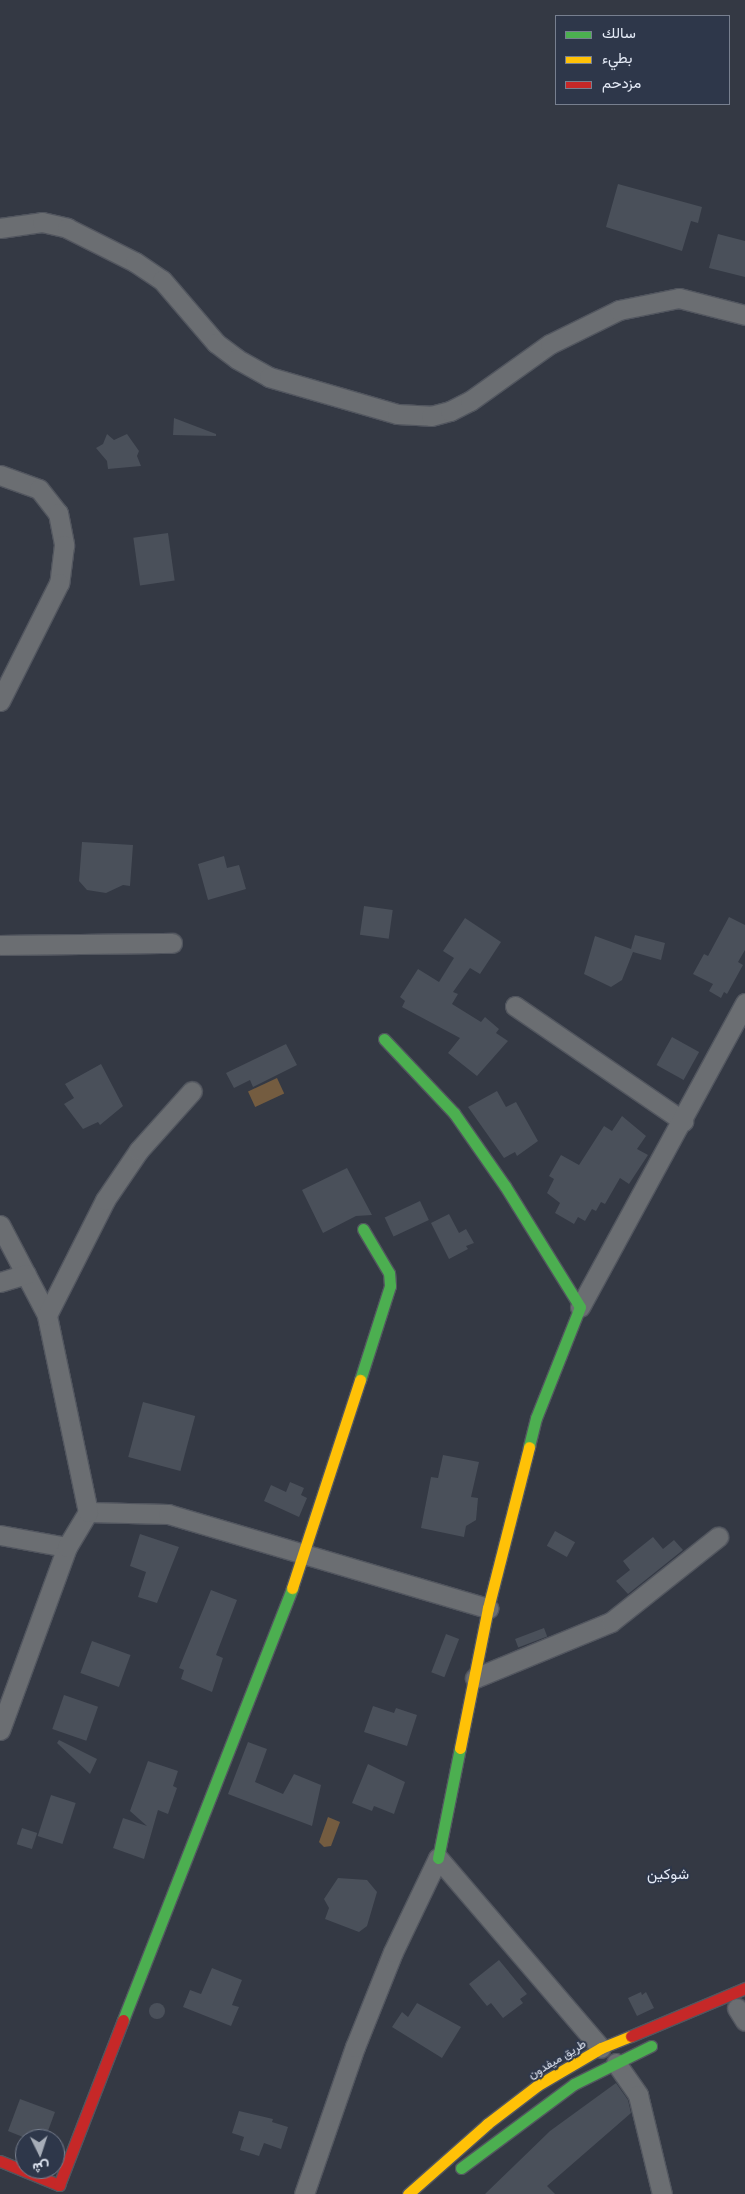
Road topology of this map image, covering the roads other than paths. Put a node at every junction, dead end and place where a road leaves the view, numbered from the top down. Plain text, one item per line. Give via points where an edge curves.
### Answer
1 (0, 228) edge
2 (745, 315) edge
3 (0, 475) edge
4 (0, 701) edge
5 (172, 943) dead end
6 (0, 945) edge
7 (745, 1003) edge
8 (515, 1006) dead end
9 (384, 1039) dead end
10 (192, 1091) dead end
11 (683, 1121) junction
12 (0, 1225) edge
13 (363, 1229) dead end
14 (26, 1274) junction
15 (0, 1282) edge
16 (580, 1307) junction
17 (46, 1315) junction
18 (88, 1512) junction
19 (0, 1535) edge
20 (718, 1537) dead end
21 (67, 1547) junction
22 (305, 1555) junction
23 (488, 1608) junction
24 (475, 1678) junction
25 (0, 1730) edge
26 (438, 1858) junction
27 (745, 1988) edge
28 (659, 2043) dead end
29 (601, 2048) junction
30 (616, 2063) junction
31 (0, 2161) edge
32 (450, 2177) dead end
33 (57, 2189) edge
34 (304, 2194) edge
35 (408, 2194) edge
36 (662, 2194) edge

1 - 2 street via 42,222 67,228 135,262 162,280 216,343 237,359 269,377 396,414 431,416 470,401 550,344 619,310 679,298
3 - 4 street via 39,489 58,513 64,545 59,584
5 - 6 street
7 - 11 street
8 - 11 street
9 - 16 street via 454,1113 505,1186
10 - 17 street via 138,1150 105,1200
11 - 16 street
12 - 14 street
13 - 22 street via 389,1273 390,1286
14 - 15 street
14 - 17 street
16 - 23 street via 536,1418
17 - 18 street
18 - 21 street
18 - 22 street via 168,1514
19 - 21 street
20 - 24 street via 611,1622
21 - 25 street
22 - 23 street
22 - 33 street
23 - 24 street
24 - 26 street
26 - 29 street
26 - 34 street via 393,1952 355,2047
27 - 29 street, طريق ميفدون
28 - 30 street
29 - 35 street, طريق ميفدون via 538,2084
30 - 32 street via 574,2084
30 - 36 street via 638,2095
31 - 33 street

